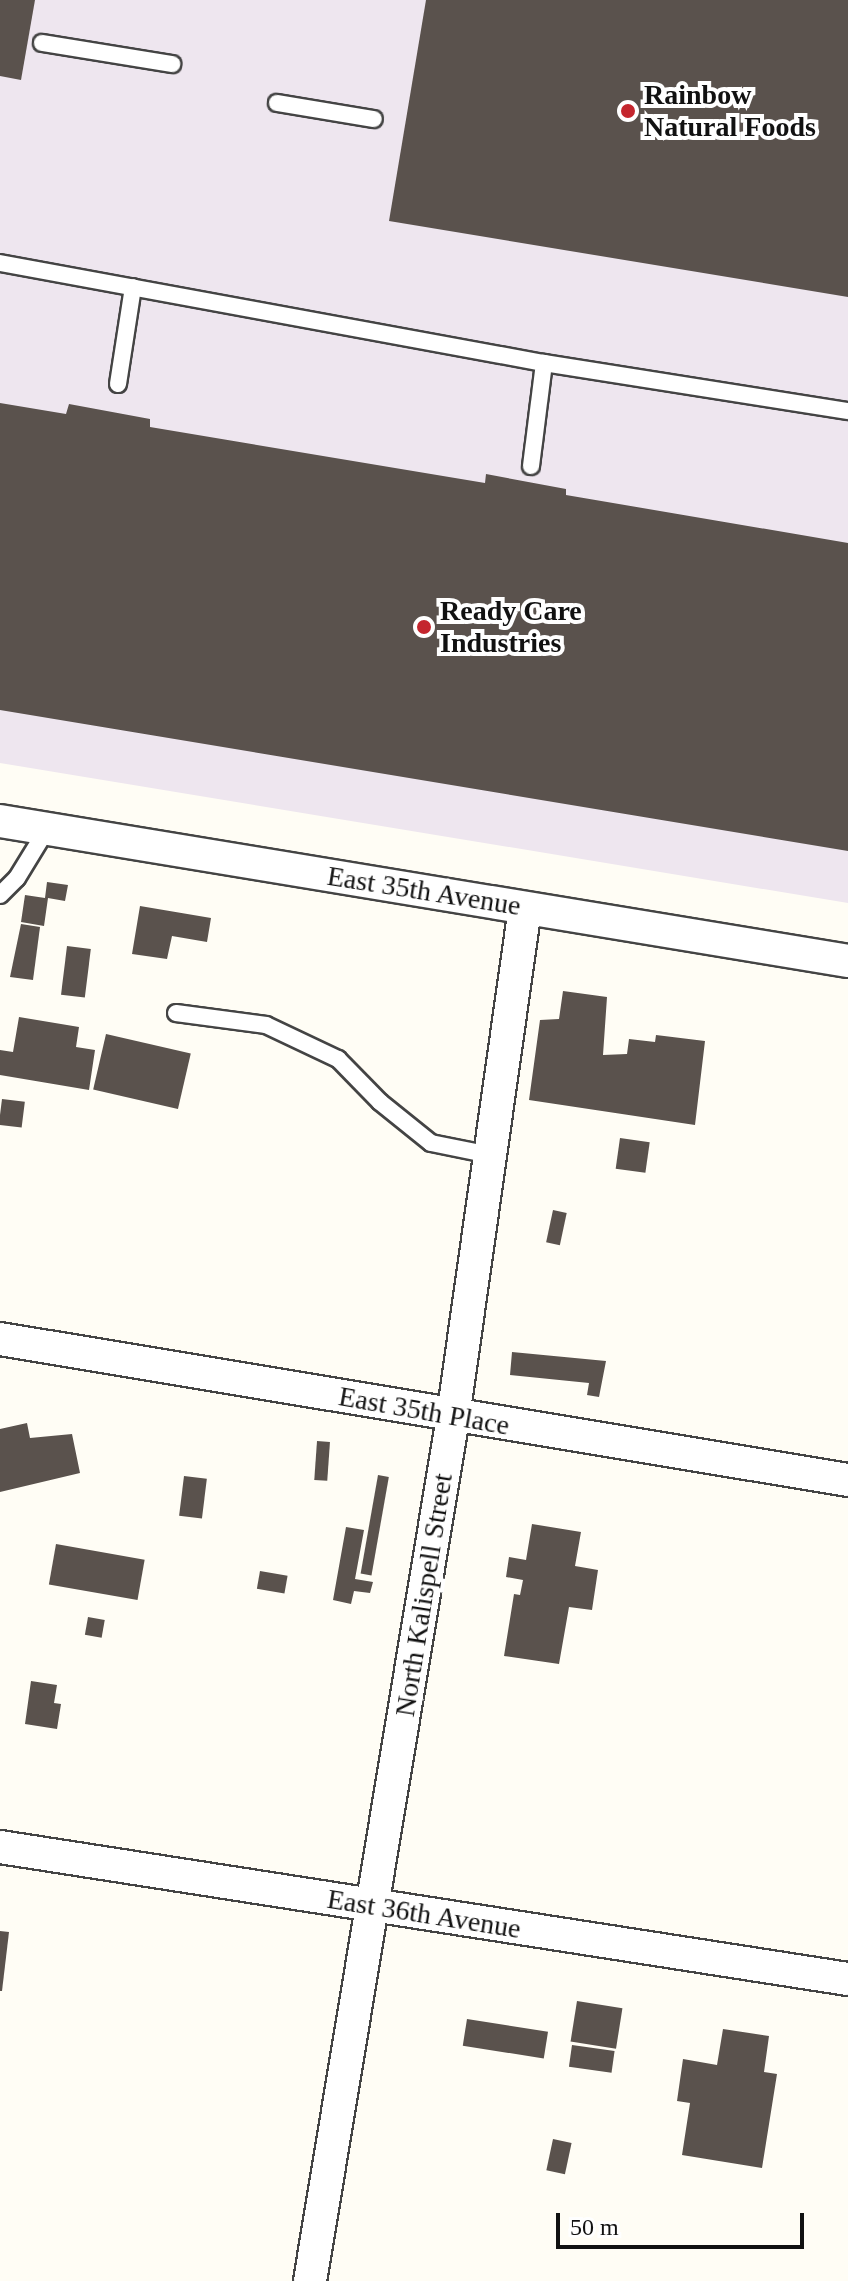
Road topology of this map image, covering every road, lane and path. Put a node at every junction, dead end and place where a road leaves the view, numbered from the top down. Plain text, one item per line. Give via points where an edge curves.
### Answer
1 (42, 43) dead end
2 (172, 64) dead end
3 (277, 103) dead end
4 (374, 119) dead end
5 (0, 263) edge
6 (133, 287) junction
7 (544, 363) junction
8 (118, 384) dead end
9 (848, 411) edge
10 (531, 466) dead end
11 (0, 821) edge
12 (47, 829) junction
13 (0, 895) edge
14 (525, 908) junction
15 (848, 961) edge
16 (176, 1013) dead end
17 (490, 1155) junction
18 (0, 1339) edge
19 (453, 1417) junction
20 (848, 1480) edge
21 (0, 1847) edge
22 (373, 1906) junction
23 (848, 1979) edge
24 (310, 2281) edge

1 - 2 lane
3 - 4 lane
5 - 6 lane
6 - 7 lane
6 - 8 lane
7 - 9 lane
7 - 10 lane
11 - 12 street, East 35th Avenue
12 - 13 lane
12 - 14 street, East 35th Avenue
14 - 15 street, East 35th Avenue
14 - 17 street, North Kalispell Street
16 - 17 lane via 266,1025 338,1059 431,1143
17 - 19 street, North Kalispell Street
18 - 19 street, East 35th Place
19 - 20 street, East 35th Place
19 - 22 street, North Kalispell Street
21 - 22 street, East 36th Avenue
22 - 23 street, East 36th Avenue
22 - 24 street, North Kalispell Street

